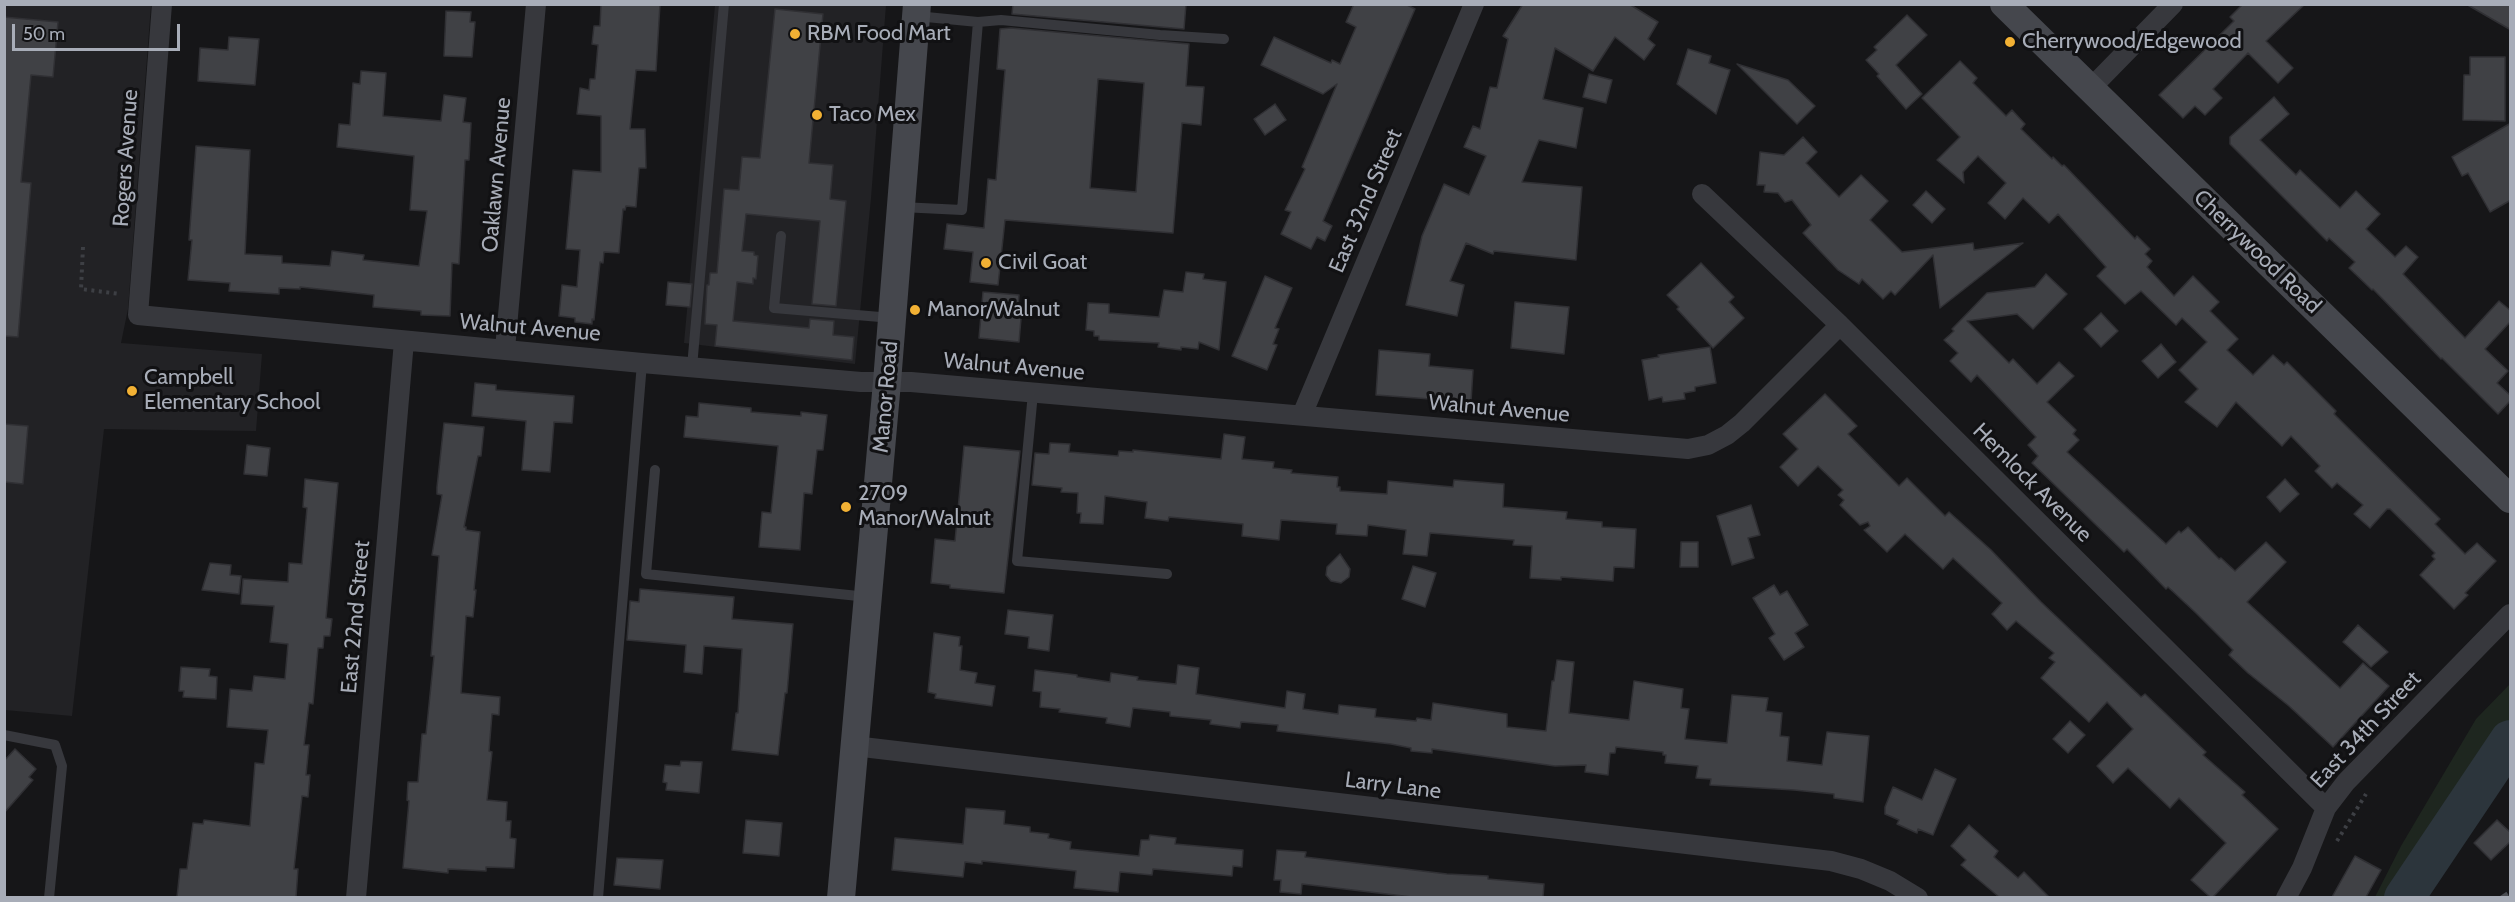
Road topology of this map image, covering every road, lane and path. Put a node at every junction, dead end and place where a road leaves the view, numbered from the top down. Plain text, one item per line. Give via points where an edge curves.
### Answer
1 (162, 4) edge
2 (536, 4) edge
3 (724, 4) edge
4 (1474, 4) edge
5 (2004, 4) edge
6 (2173, 4) edge
7 (916, 10) edge
8 (978, 22) junction
9 (1224, 39) dead end
10 (2090, 89) junction
11 (1702, 194) dead end
12 (901, 207) junction
13 (781, 236) dead end
14 (83, 247) dead end
15 (126, 295) dead end
16 (138, 315) joint
17 (892, 318) junction
18 (1840, 325) junction
19 (404, 341) junction
20 (505, 349) junction
21 (642, 363) junction
22 (692, 368) junction
23 (887, 382) junction
24 (1033, 393) junction
25 (1302, 415) junction
26 (655, 470) dead end
27 (2511, 499) edge
28 (1167, 574) dead end
29 (868, 597) junction
30 (2511, 614) edge
31 (4, 735) edge
32 (854, 746) junction
33 (2372, 784) dead end
34 (2326, 808) junction
35 (2333, 850) dead end
36 (49, 897) edge
37 (356, 897) edge
38 (598, 897) edge
39 (842, 897) edge
40 (1918, 897) edge
41 (2286, 897) edge

1 - 16 street, Rogers Avenue
2 - 20 street, Oaklawn Avenue
3 - 22 lane
4 - 25 street, East 32nd Street
5 - 10 main road, Cherrywood Road
6 - 10 street
7 - 8 lane
7 - 12 main road, Manor Road
8 - 9 lane via 1002,20
8 - 12 lane via 962,210
10 - 27 main road, Cherrywood Road
11 - 18 street, Hemlock Avenue
12 - 17 main road, Manor Road
13 - 17 lane via 774,308
14 - 15 path via 81,289
16 - 19 street, Walnut Avenue
17 - 23 main road, Manor Road
18 - 25 street, Walnut Avenue via 1743,423 1708,445 1688,449
18 - 34 street, Hemlock Avenue
19 - 20 street, Walnut Avenue
19 - 37 street, East 22nd Street
20 - 21 street, Walnut Avenue
21 - 22 street, Walnut Avenue
21 - 38 lane
22 - 23 street, Walnut Avenue
23 - 24 street, Walnut Avenue
23 - 29 main road, Manor Road
24 - 25 street, Walnut Avenue
24 - 28 lane via 1017,561
26 - 29 lane via 646,574
29 - 32 main road, Manor Road
30 - 34 street, East 34th Street via 2346,782
31 - 36 lane via 55,745 62,766
32 - 39 main road, Manor Road
32 - 40 street, Larry Lane via 1831,861 1861,869
33 - 35 path
34 - 41 street, East 34th Street

